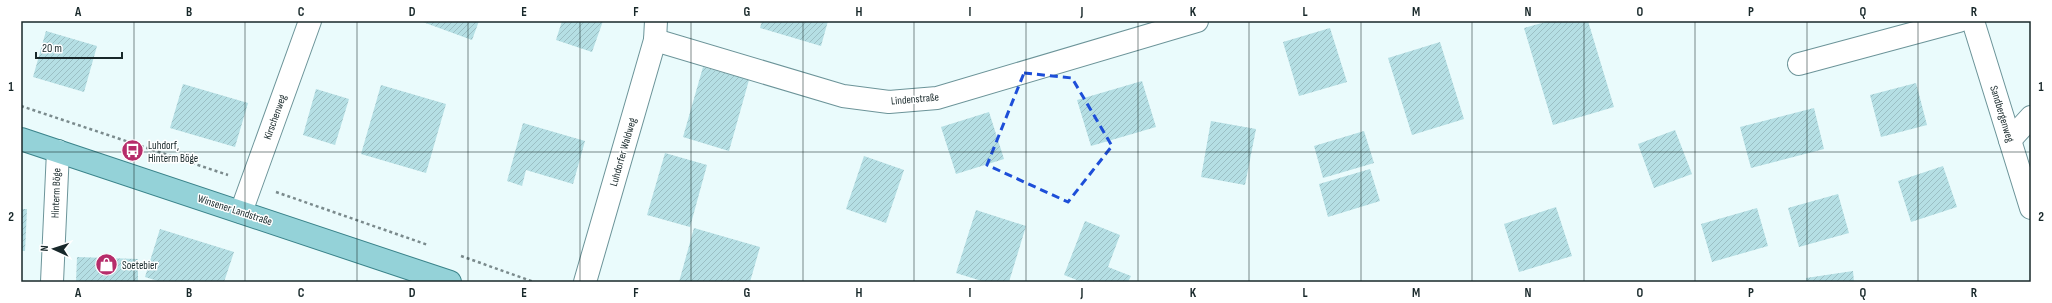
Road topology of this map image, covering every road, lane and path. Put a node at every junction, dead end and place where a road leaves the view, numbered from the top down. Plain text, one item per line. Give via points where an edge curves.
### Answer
1 (310, 21) edge
2 (1196, 21) edge
3 (1959, 21) edge
4 (1973, 21) edge
5 (655, 30) edge
6 (1799, 64) dead end
7 (21, 106) edge
8 (2031, 117) edge
9 (21, 139) edge
10 (2010, 140) junction
11 (58, 151) junction
12 (252, 183) junction
13 (2031, 208) edge
14 (241, 212) junction
15 (430, 246) dead end
16 (460, 256) dead end
17 (52, 282) edge
18 (450, 282) edge
19 (534, 282) edge
20 (585, 282) edge

1 - 12 street, Kirschenweg
2 - 5 street, Lindenstraße via 937,98 889,102 843,96
3 - 6 street
4 - 10 street, Sandbergenweg
5 - 20 street, Luhdorfer Waldweg
7 - 12 path
8 - 10 street
9 - 11 main road, Winsener Landstraße
10 - 13 street, Sandbergenweg
11 - 14 main road, Winsener Landstraße
11 - 17 street, Hinterm Böge
12 - 14 street, Kirschenweg
12 - 15 path
14 - 18 main road, Winsener Landstraße
16 - 19 path

